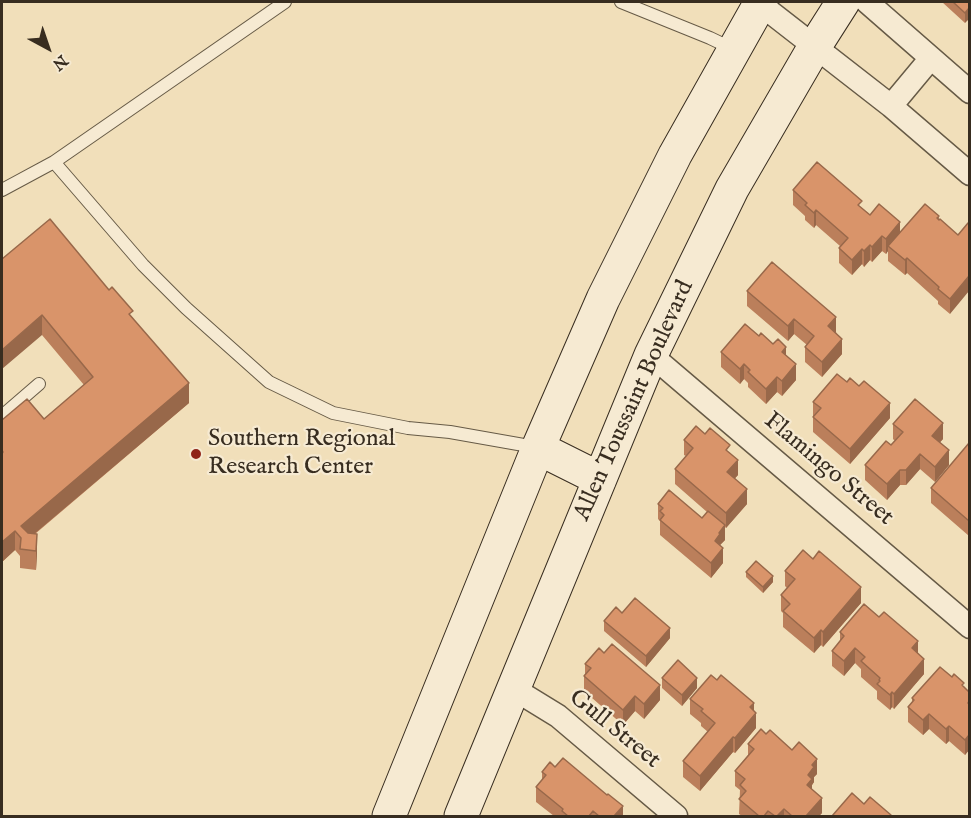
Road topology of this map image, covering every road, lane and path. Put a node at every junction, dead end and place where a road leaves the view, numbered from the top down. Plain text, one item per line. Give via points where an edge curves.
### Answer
1 (285, 2) edge
2 (621, 2) edge
3 (843, 2) edge
4 (867, 2) edge
5 (760, 3) edge
6 (815, 46) junction
7 (734, 49) junction
8 (931, 58) junction
9 (969, 92) edge
10 (891, 106) junction
11 (54, 162) junction
12 (969, 174) edge
13 (2, 190) edge
14 (651, 355) junction
15 (39, 384) dead end
16 (2, 417) edge
17 (538, 448) junction
18 (600, 479) junction
19 (969, 627) edge
20 (514, 689) junction
21 (389, 816) edge
22 (461, 816) edge
23 (676, 816) edge

1 - 11 lane
2 - 7 lane
3 - 6 main road, Allen Toussaint Boulevard
4 - 8 street
5 - 6 street
5 - 7 main road
6 - 10 street
6 - 14 main road, Allen Toussaint Boulevard via 732,189
7 - 17 main road via 675,155 603,299
8 - 9 street
8 - 10 street
10 - 12 street
11 - 13 lane
11 - 17 lane via 150,272 269,382 333,412 408,429 450,432
14 - 18 main road, Allen Toussaint Boulevard
14 - 19 street, Flamingo Street
15 - 16 lane
17 - 18 main road
17 - 21 main road
18 - 20 main road, Allen Toussaint Boulevard
20 - 22 main road, Allen Toussaint Boulevard
20 - 23 street, Gull Street via 558,716

